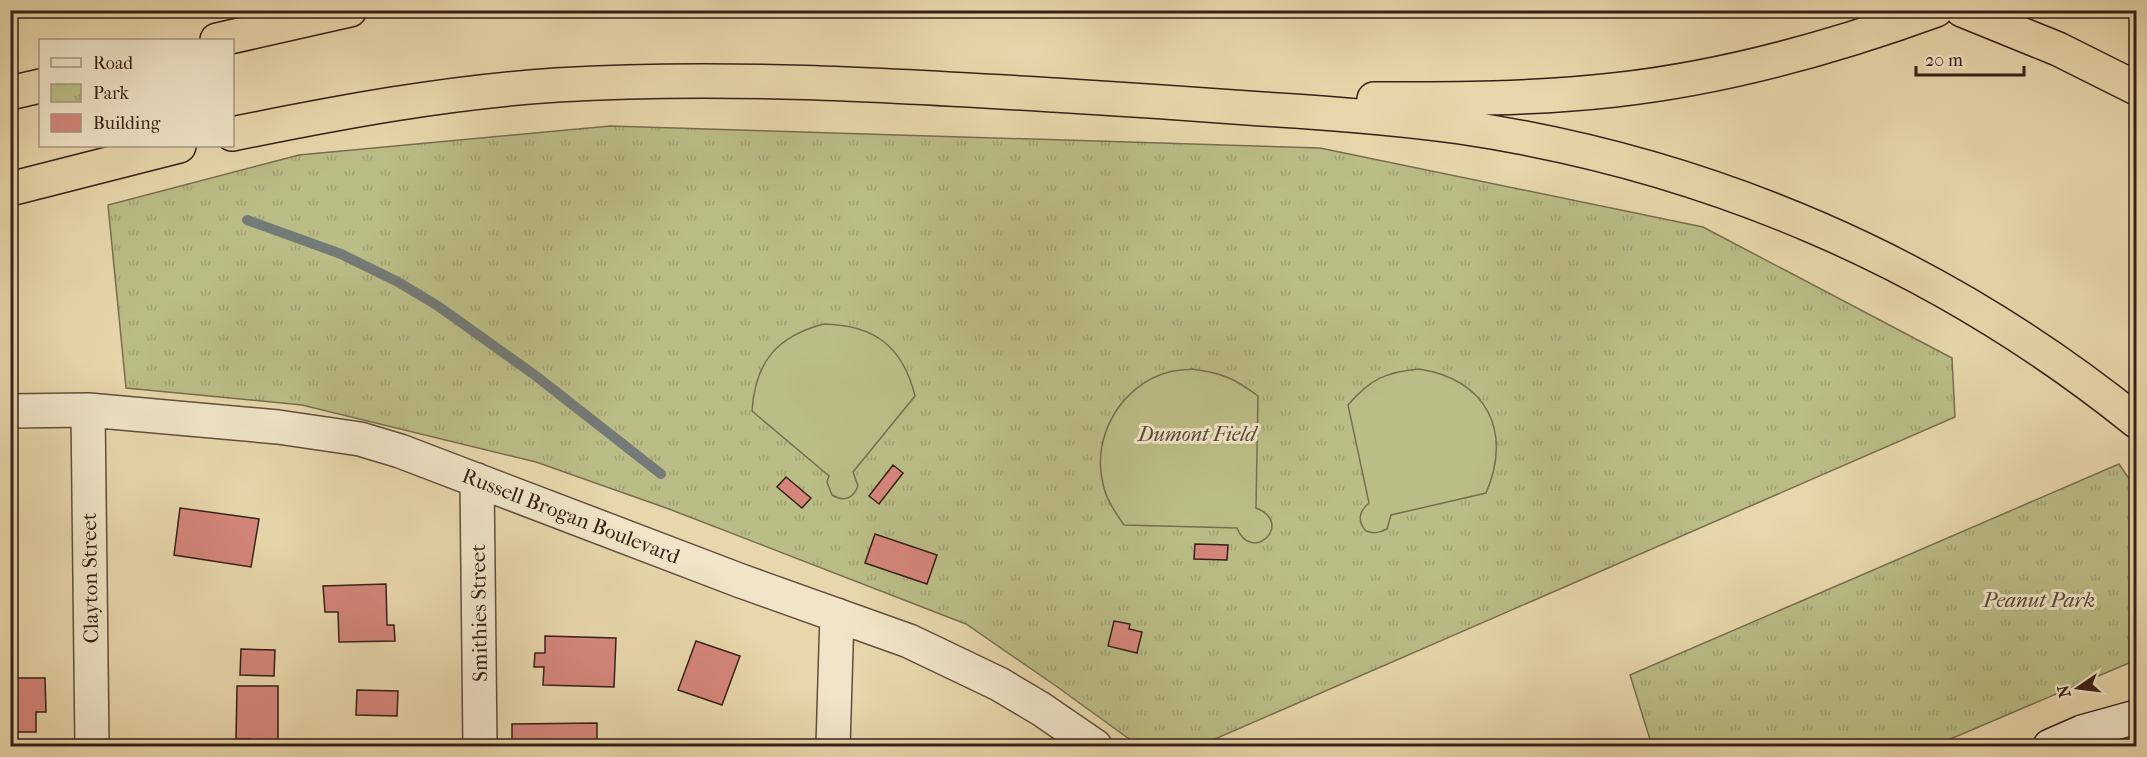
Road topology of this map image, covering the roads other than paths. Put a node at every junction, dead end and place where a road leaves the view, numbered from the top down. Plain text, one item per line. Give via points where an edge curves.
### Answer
1 (350, 10) edge
2 (1936, 10) edge
3 (1962, 10) edge
4 (222, 39) edge
5 (39, 86) edge
6 (2136, 88) edge
7 (10, 93) edge
8 (1111, 98) junction
9 (234, 134) edge
10 (175, 147) edge
11 (10, 189) edge
12 (88, 410) junction
13 (10, 411) edge
14 (2136, 421) edge
15 (477, 480) junction
16 (837, 615) junction
17 (2136, 717) edge
18 (92, 747) edge
19 (480, 747) edge
20 (833, 747) edge
21 (1095, 747) edge
22 (2050, 747) edge

1 - 4 highway
2 - 8 highway via 1788,57 1616,90 1474,98
3 - 6 highway via 2058,49
5 - 7 highway
8 - 9 highway via 808,82 613,82 475,93
8 - 14 highway via 1407,120 1465,128 1601,155 1702,184 1806,223 1938,286 2022,337
10 - 11 highway
12 - 13 street, Russell Brogan Boulevard
12 - 15 street, Russell Brogan Boulevard via 278,427 360,439
12 - 18 street, Clayton Street
15 - 16 street, Russell Brogan Boulevard
15 - 19 street, Smithies Street
16 - 20 street
16 - 21 street, Russell Brogan Boulevard via 909,640 999,684
17 - 22 street via 2082,732

